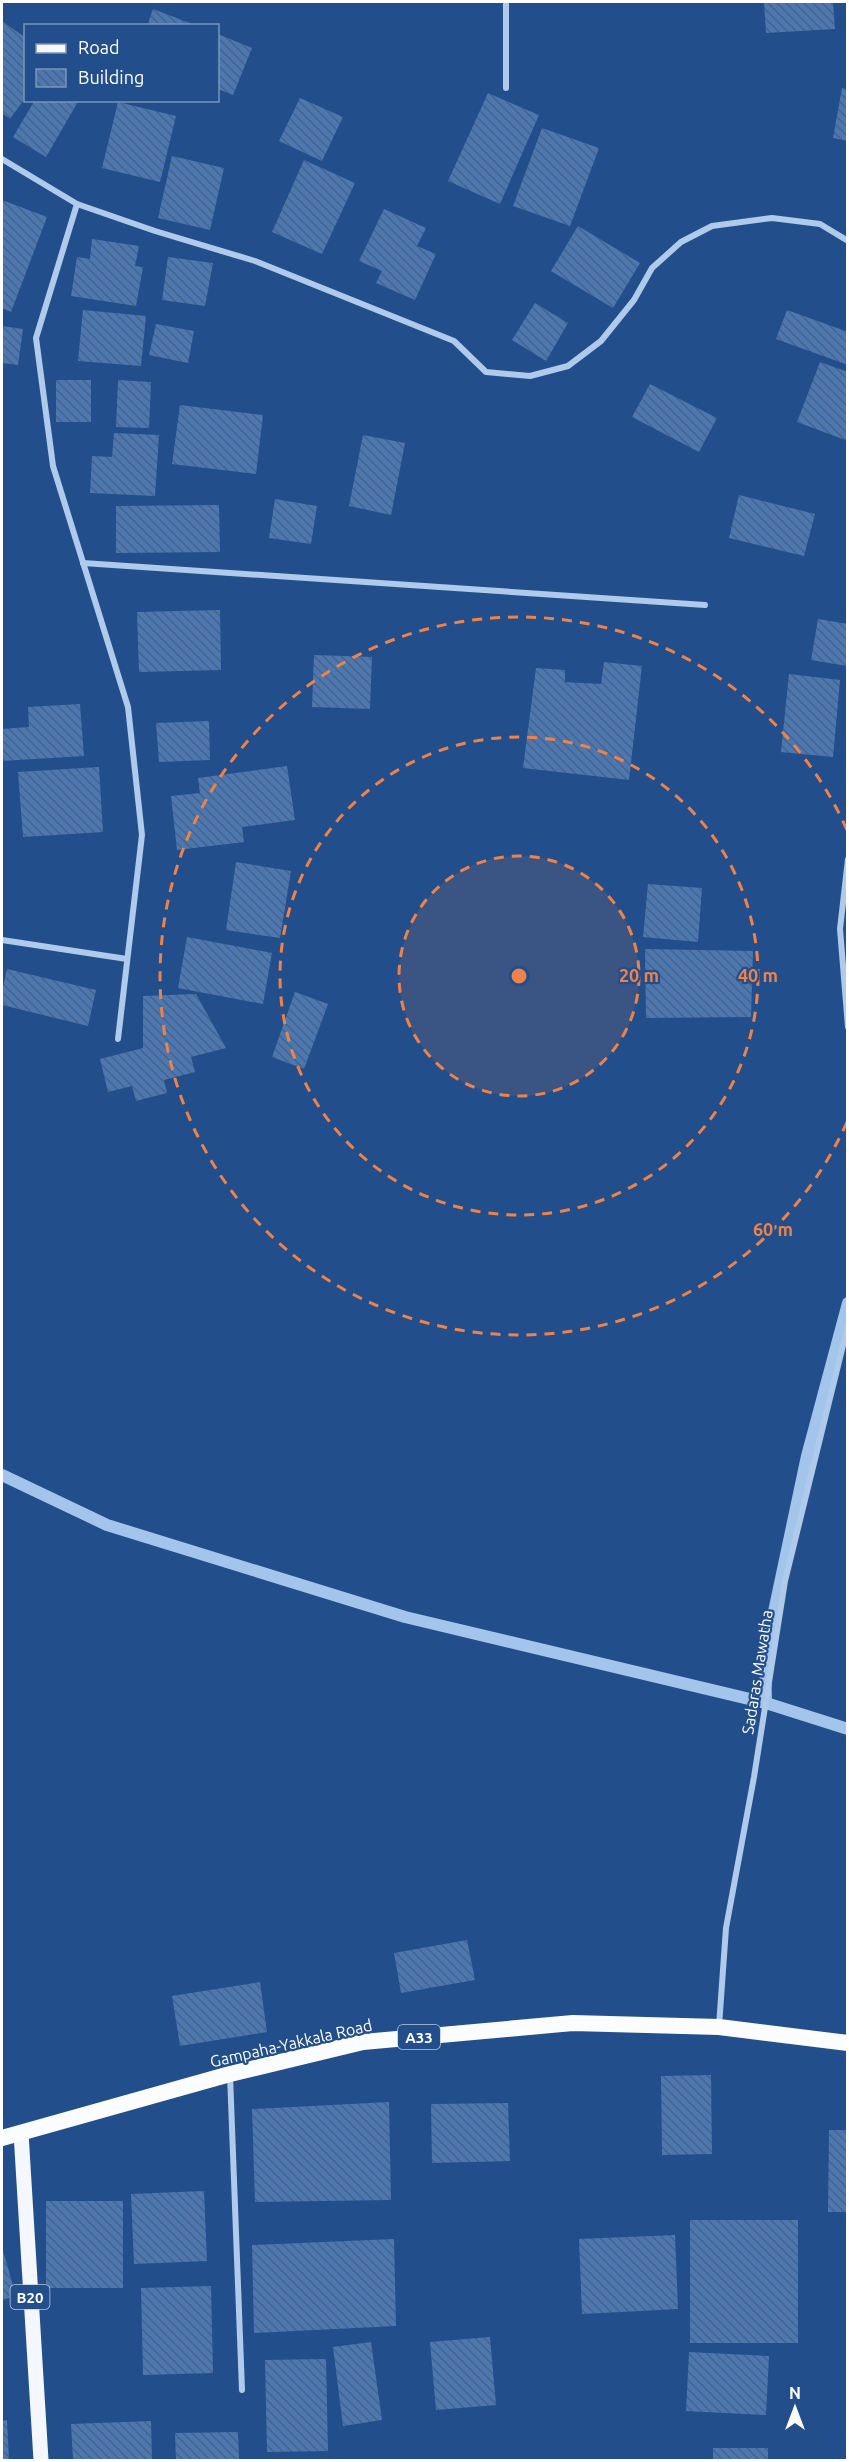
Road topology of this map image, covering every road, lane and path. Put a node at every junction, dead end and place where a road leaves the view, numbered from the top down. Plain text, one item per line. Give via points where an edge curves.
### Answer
1 (506, 2) edge
2 (506, 88) dead end
3 (2, 159) edge
4 (77, 204) junction
5 (848, 241) edge
6 (83, 563) junction
7 (705, 605) dead end
8 (848, 859) edge
9 (2, 940) edge
10 (128, 959) junction
11 (848, 1027) edge
12 (118, 1039) dead end
13 (848, 1325) edge
14 (719, 2027) junction
15 (848, 2043) edge
16 (230, 2074) junction
17 (21, 2133) junction
18 (2, 2138) edge
19 (242, 2390) dead end
20 (41, 2460) edge

1 - 2 street
3 - 4 street
4 - 5 street via 255,261 454,341 486,372 530,376 568,366 602,341 634,300 652,268 681,242 712,226 772,218 820,224
4 - 6 street via 36,338 53,466
6 - 7 street
6 - 10 street via 128,707 142,835
8 - 11 street via 840,929
9 - 10 street
10 - 12 street
13 - 14 street, Sadaras Mawatha via 785,1581 726,1928
14 - 15 highway, Gampaha-Yakkala Road / A33
14 - 16 highway, Gampaha-Yakkala Road / A33 via 573,2023 363,2042
16 - 17 highway, Gampaha-Yakkala Road / A33
16 - 19 street
17 - 18 highway, Gampaha-Yakkala Road / A33
17 - 20 main road, B20

